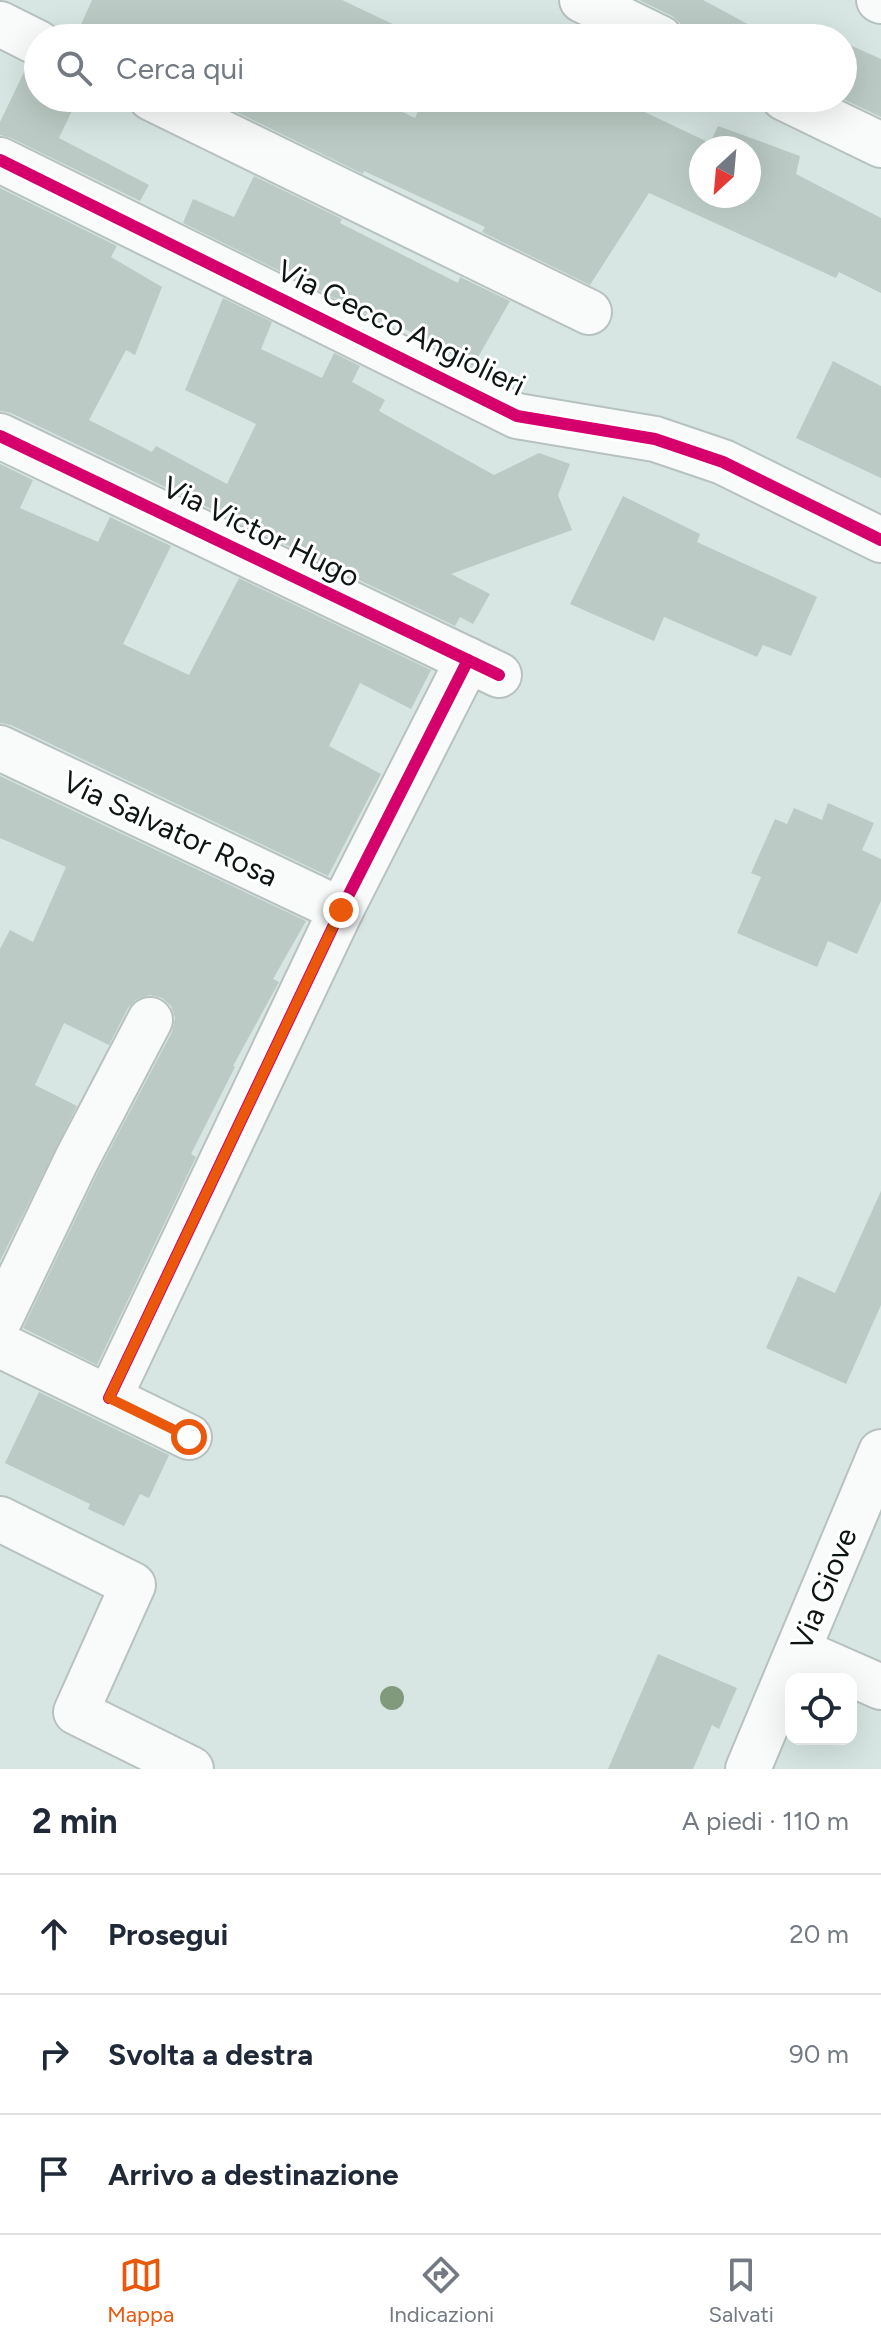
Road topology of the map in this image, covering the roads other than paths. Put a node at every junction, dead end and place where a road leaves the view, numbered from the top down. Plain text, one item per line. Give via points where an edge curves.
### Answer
1 (582, 0) edge
2 (0, 24) edge
3 (631, 24) edge
4 (24, 36) edge
5 (180, 112) edge
6 (813, 112) edge
7 (881, 145) edge
8 (0, 160) edge
9 (589, 312) dead end
10 (0, 436) edge
11 (881, 540) edge
12 (0, 748) edge
13 (341, 910) junction
14 (150, 1020) dead end
15 (0, 1319) edge
16 (0, 1345) edge
17 (109, 1398) junction
18 (189, 1437) dead end
19 (881, 1452) edge
20 (0, 1519) edge
21 (799, 1651) junction
22 (881, 1687) edge
23 (191, 1769) edge
24 (748, 1769) edge

1 - 3 street
2 - 4 street
5 - 9 street
6 - 7 street
8 - 11 street, Via Cecco Angiolieri via 517,416 683,448 723,462
10 - 13 street, Via Victor Hugo via 483,668
12 - 13 street, Via Salvator Rosa
13 - 17 street
14 - 15 street
16 - 17 street
17 - 18 street
19 - 21 street, Via Giove
20 - 23 street via 133,1585 76,1712
21 - 22 street
21 - 24 street, Via Giove

